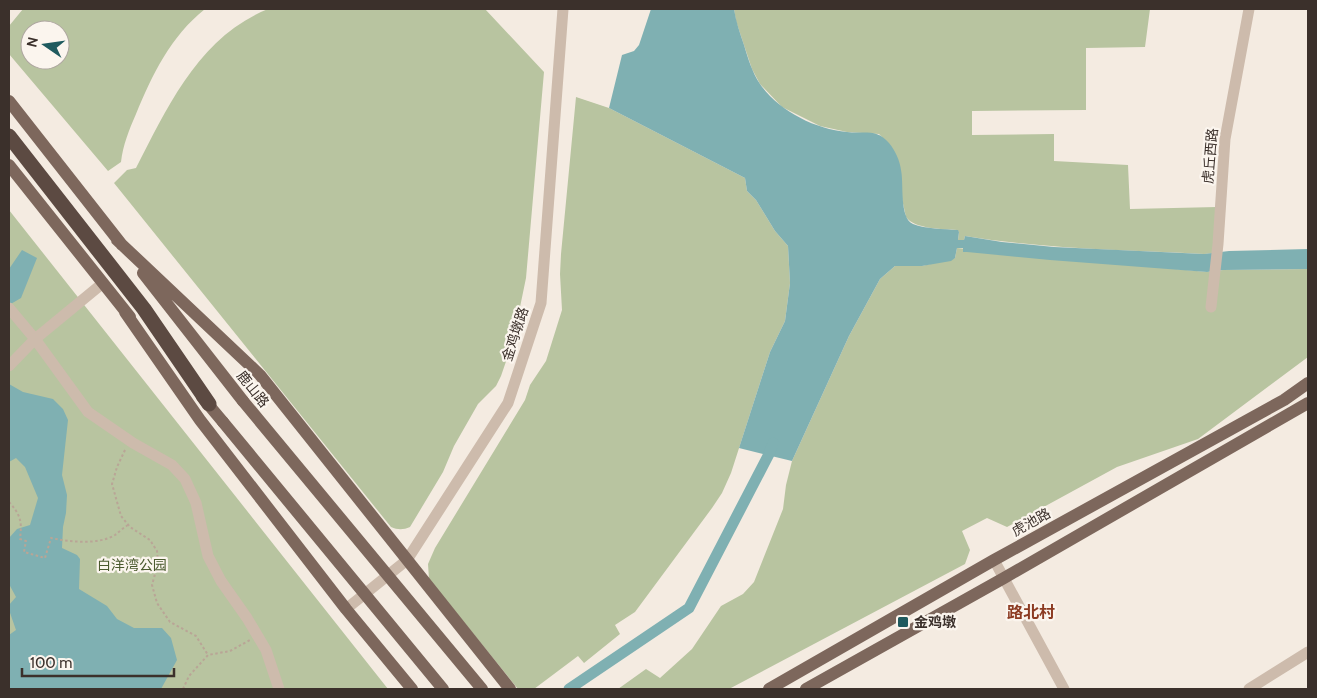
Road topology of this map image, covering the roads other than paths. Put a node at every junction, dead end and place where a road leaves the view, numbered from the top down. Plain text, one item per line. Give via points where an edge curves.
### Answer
1 (1249, 9) edge
2 (563, 11) edge
3 (9, 101) edge
4 (9, 136) edge
5 (9, 164) edge
6 (117, 240) junction
7 (102, 284) junction
8 (1212, 307) dead end
9 (9, 308) edge
10 (125, 312) junction
11 (35, 339) junction
12 (9, 366) edge
13 (1308, 383) edge
14 (1308, 403) edge
15 (209, 404) junction
16 (407, 560) junction
17 (994, 560) junction
18 (1004, 578) junction
19 (346, 609) junction
20 (1308, 652) edge
21 (279, 689) edge
22 (412, 689) edge
23 (442, 689) edge
24 (482, 689) edge
25 (510, 689) edge
26 (768, 689) edge
27 (806, 689) edge
28 (1064, 689) edge
29 (1249, 689) edge

1 - 8 street, 虎丘西路 via 1225,139
2 - 16 street, 金鸡墩路 via 541,303 508,402
3 - 6 main road, 鹿山路
4 - 15 highway via 144,309
5 - 7 main road
6 - 16 main road via 260,375
6 - 24 main road, 鹿山路, bridge via 244,401
7 - 10 main road
7 - 11 street
9 - 11 street
10 - 15 main road
10 - 19 main road via 200,420
11 - 12 street
11 - 21 street via 88,412 130,441 172,464 185,479 196,503 208,556 266,650
13 - 17 main road, 虎池路 via 1284,400
14 - 18 main road
15 - 23 main road, bridge
16 - 19 street, 金鸡墩路
16 - 25 main road
17 - 18 street
17 - 26 main road, 虎池路
18 - 27 main road
18 - 28 street
19 - 22 main road
20 - 29 street

